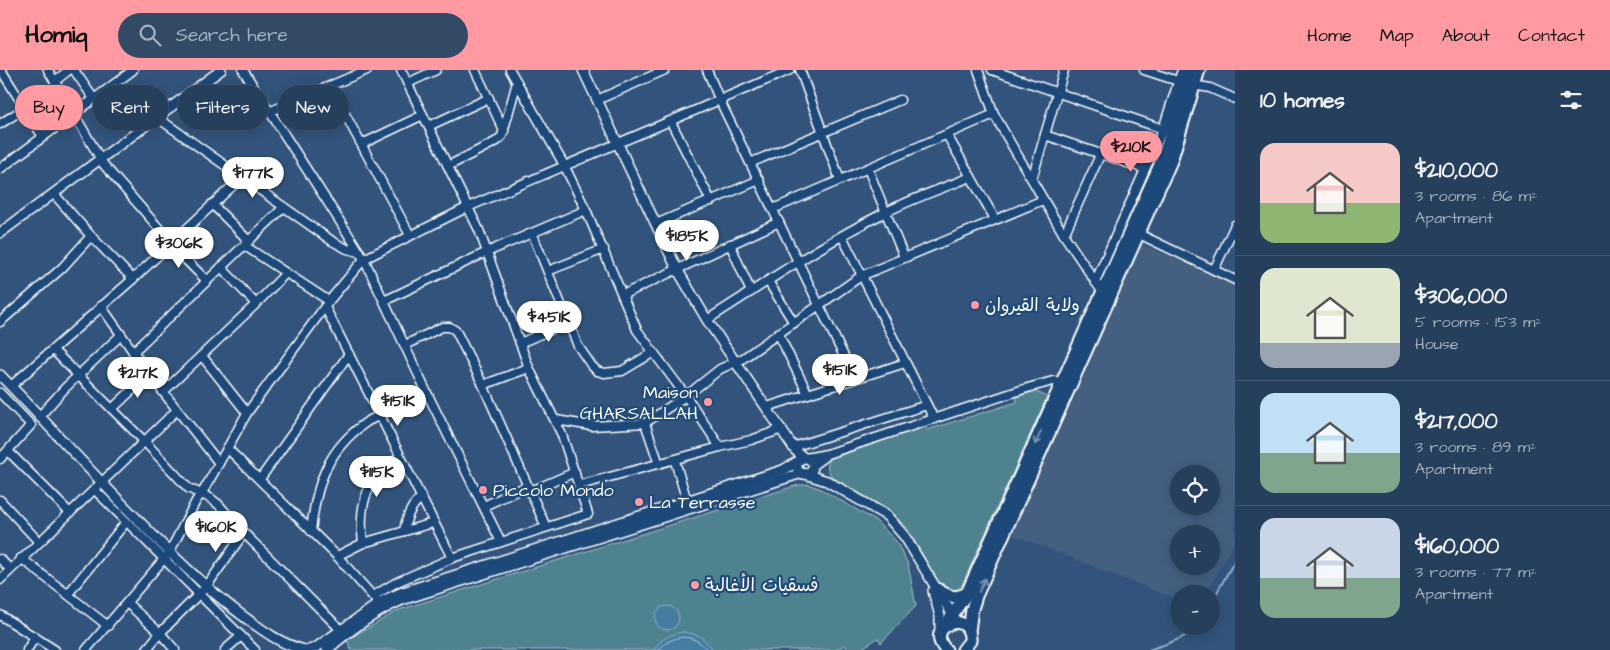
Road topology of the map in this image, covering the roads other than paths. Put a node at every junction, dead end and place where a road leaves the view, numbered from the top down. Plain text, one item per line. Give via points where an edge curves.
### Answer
1 (48, 70) edge
2 (69, 70) edge
3 (74, 70) edge
4 (133, 70) edge
5 (221, 70) edge
6 (242, 70) edge
7 (367, 70) edge
8 (401, 70) edge
9 (436, 70) edge
10 (475, 70) edge
11 (510, 70) edge
12 (583, 70) edge
13 (664, 70) edge
14 (707, 70) edge
15 (790, 70) edge
16 (800, 70) edge
17 (978, 70) edge
18 (992, 70) edge
19 (1064, 70) edge
20 (1144, 70) edge
21 (1182, 70) edge
22 (1191, 70) edge
23 (1199, 70) edge
24 (2, 75) edge
25 (54, 81) junction
26 (517, 82) junction
27 (408, 83) junction
28 (1187, 84) junction
29 (56, 85) edge
30 (113, 85) edge
31 (332, 85) edge
32 (1057, 93) junction
33 (15, 94) edge
34 (93, 98) edge
35 (489, 98) junction
36 (1235, 99) edge
37 (597, 100) junction
38 (900, 100) dead end
39 (720, 101) junction
40 (278, 108) edge
41 (168, 110) edge
42 (269, 112) junction
43 (15, 114) edge
44 (994, 114) junction
45 (423, 115) junction
46 (349, 120) edge
47 (671, 122) junction
48 (0, 124) edge
49 (168, 125) edge
50 (429, 126) junction
51 (1163, 129) junction
52 (39, 130) edge
53 (52, 130) edge
54 (83, 130) edge
55 (141, 130) edge
56 (504, 131) junction
57 (824, 133) junction
58 (947, 135) junction
59 (1045, 135) junction
60 (43, 137) junction
61 (618, 143) junction
62 (362, 144) junction
63 (1100, 155) junction
64 (100, 159) junction
65 (750, 163) junction
66 (564, 165) junction
67 (448, 166) junction
68 (868, 168) junction
69 (0, 169) edge
70 (1145, 169) junction
71 (971, 177) junction
72 (241, 178) junction
73 (1032, 179) junction
74 (758, 180) junction
75 (840, 180) junction
76 (54, 194) junction
77 (1043, 200) junction
78 (711, 201) junction
79 (212, 204) junction
80 (284, 207) junction
81 (468, 207) junction
82 (772, 209) junction
83 (586, 210) junction
84 (886, 212) junction
85 (995, 219) junction
86 (779, 222) junction
87 (656, 224) junction
88 (1235, 225) edge
89 (532, 233) junction
90 (0, 234) edge
91 (1139, 234) junction
92 (410, 235) junction
93 (1064, 235) junction
94 (91, 236) junction
95 (842, 236) junction
96 (170, 242) junction
97 (247, 244) junction
98 (730, 244) junction
99 (604, 249) junction
100 (487, 252) junction
101 (362, 256) junction
102 (904, 257) junction
103 (798, 261) junction
104 (221, 267) junction
105 (677, 269) junction
106 (548, 270) junction
107 (1214, 270) junction
108 (286, 272) junction
109 (861, 276) junction
110 (133, 279) junction
111 (206, 280) junction
112 (1235, 280) edge
113 (768, 281) junction
114 (1095, 282) junction
115 (751, 292) junction
116 (1103, 293) junction
117 (622, 295) junction
118 (384, 301) junction
119 (256, 304) junction
120 (327, 304) junction
121 (100, 306) junction
122 (820, 306) junction
123 (1102, 307) junction
124 (707, 320) junction
125 (0, 322) edge
126 (569, 322) junction
127 (794, 323) junction
128 (778, 333) junction
129 (121, 335) junction
130 (520, 343) junction
131 (405, 345) junction
132 (53, 350) junction
133 (133, 352) junction
134 (652, 353) junction
135 (350, 354) junction
136 (202, 356) junction
137 (736, 362) junction
138 (905, 363) junction
139 (529, 368) junction
140 (148, 374) junction
141 (0, 375) edge
142 (80, 376) junction
143 (855, 379) junction
144 (1067, 383) junction
145 (483, 385) junction
146 (11, 386) junction
147 (163, 392) junction
148 (427, 393) junction
149 (0, 394) edge
150 (808, 394) junction
151 (686, 396) junction
152 (926, 405) junction
153 (767, 407) junction
154 (112, 409) junction
155 (177, 410) junction
156 (247, 413) junction
157 (379, 415) junction
158 (39, 417) junction
159 (556, 420) junction
160 (934, 420) junction
161 (645, 423) junction
162 (782, 429) junction
163 (145, 442) junction
164 (720, 447) junction
165 (227, 448) junction
166 (794, 449) junction
167 (8, 451) junction
168 (828, 454) junction
169 (400, 456) junction
170 (0, 460) edge
171 (801, 460) junction
172 (675, 461) junction
173 (219, 463) junction
174 (659, 464) junction
175 (813, 466) junction
176 (575, 472) junction
177 (803, 473) junction
178 (260, 479) junction
179 (828, 481) junction
180 (580, 486) junction
181 (98, 487) junction
182 (528, 489) junction
183 (200, 495) junction
184 (421, 498) junction
185 (0, 500) edge
186 (687, 501) junction
187 (484, 506) junction
188 (70, 513) junction
189 (126, 522) junction
190 (433, 523) junction
191 (546, 527) junction
192 (311, 531) junction
193 (404, 531) junction
194 (244, 533) junction
195 (39, 542) junction
196 (501, 542) junction
197 (363, 543) junction
198 (169, 552) junction
199 (337, 556) junction
200 (21, 558) junction
201 (452, 558) junction
202 (0, 559) edge
203 (164, 560) junction
204 (10, 569) junction
205 (927, 574) junction
206 (0, 580) edge
207 (206, 587) junction
208 (936, 589) junction
209 (68, 594) junction
210 (198, 594) junction
211 (967, 594) junction
212 (127, 602) junction
213 (378, 603) junction
214 (0, 615) edge
215 (955, 619) junction
216 (108, 626) junction
217 (340, 629) junction
218 (160, 633) junction
219 (941, 633) junction
220 (970, 634) junction
221 (241, 636) junction
222 (35, 637) junction
223 (288, 647) edge
224 (27, 650) edge
225 (55, 650) edge
226 (86, 650) edge
227 (146, 650) edge
228 (175, 650) edge
229 (225, 650) edge
230 (255, 650) edge
231 (305, 650) edge
232 (309, 650) edge
233 (327, 650) edge
234 (936, 650) edge
235 (946, 650) edge
236 (967, 650) edge

1 - 25 street
2 - 25 street
3 - 34 street
4 - 30 street
5 - 41 street
6 - 42 street
7 - 31 street
8 - 27 street
9 - 27 street
10 - 35 street
11 - 26 street
12 - 37 street
13 - 37 street
14 - 39 street
15 - 39 street
16 - 57 street
17 - 44 street
18 - 32 street
19 - 32 street
20 - 28 street
21 - 28 street
22 - 28 main road
23 - 28 main road
24 - 33 street
25 - 29 street
26 - 56 street
26 - 66 street
27 - 45 street
28 - 36 street via 1210,88
28 - 51 street
28 - 91 main road via 1171,161
28 - 116 main road via 1163,158
32 - 51 street
32 - 59 street
35 - 50 street
35 - 56 street
37 - 61 street
38 - 57 street
39 - 47 street
39 - 65 street
40 - 42 street
42 - 101 street
43 - 48 street
44 - 58 street
44 - 73 street
45 - 50 street
45 - 62 street
46 - 62 street
47 - 61 street
47 - 78 street
49 - 72 street
50 - 67 street
51 - 70 street
52 - 60 street
53 - 60 street
54 - 64 street
55 - 64 street
56 - 67 street via 497,141
57 - 65 street
57 - 75 street
58 - 68 street
58 - 71 street
59 - 63 street
59 - 73 street
60 - 69 street
61 - 66 street
61 - 87 street
62 - 92 street
63 - 70 street
63 - 93 street
64 - 76 street
64 - 96 street
65 - 74 street
66 - 81 street
66 - 83 street
67 - 81 street
68 - 75 street
68 - 84 street
70 - 114 street
71 - 84 street
71 - 85 street
72 - 79 street
72 - 80 street
73 - 77 street
74 - 78 street
74 - 82 street
75 - 82 street
76 - 90 street
76 - 94 street
77 - 85 street
77 - 93 street
78 - 87 street
79 - 96 street
79 - 97 street
80 - 97 street
80 - 101 street via 332,241
81 - 92 street
81 - 100 street
82 - 86 street
83 - 89 street
83 - 99 street
84 - 95 street
84 - 102 street
85 - 102 street
86 - 98 street
86 - 103 street
87 - 105 street
88 - 107 street
89 - 100 street
89 - 106 street
91 - 107 street
91 - 123 main road
92 - 101 street
93 - 114 street
94 - 110 street
94 - 125 street via 62,268
95 - 103 street
95 - 109 street
96 - 110 street
96 - 111 street
97 - 104 street
97 - 108 street
98 - 105 street
98 - 115 street
99 - 106 street
99 - 117 street
100 - 118 street
100 - 130 street
101 - 118 street
101 - 120 street
102 - 109 street
103 - 113 street
103 - 122 street
104 - 111 street
104 - 119 street
105 - 117 street
105 - 124 street
106 - 126 street
107 - 112 street
108 - 119 street
108 - 120 street
109 - 122 street
109 - 138 street
110 - 121 street
111 - 133 street
113 - 115 street
113 - 127 street
114 - 116 street
115 - 124 street
116 - 123 main road
117 - 134 street via 637,330
118 - 131 street
119 - 136 street
120 - 135 street
120 - 156 street
121 - 129 street
121 - 132 street
122 - 127 street
122 - 143 street
123 - 144 main road
124 - 137 street
126 - 130 street
126 - 134 street via 585,359 597,371 622,371
127 - 128 street
128 - 137 street
128 - 150 street
129 - 133 street
129 - 142 street
130 - 139 street
131 - 145 street via 442,327 453,328
131 - 148 street
132 - 142 street
132 - 146 street
133 - 140 street
134 - 151 street
135 - 157 street
135 - 178 street
136 - 147 street
136 - 156 street
137 - 151 street via 720,369
137 - 153 street
138 - 143 street
138 - 152 street
139 - 145 street
139 - 159 street
140 - 147 street
140 - 154 street
141 - 146 street
142 - 154 street
142 - 158 street
143 - 150 street
144 - 160 street via 1053,381 1024,389
144 -> 211 main road
220 -> 144 main road via 976,596
145 - 182 street
146 - 158 street
147 - 155 street
148 - 157 street
148 - 187 street
149 - 167 street via 31,425
150 - 153 street
151 - 161 street
151 - 164 street
152 - 160 street
152 - 166 street
153 - 162 street
154 - 163 street
155 - 163 street
155 - 173 street
156 - 165 street
157 - 169 street
157 - 192 street via 359,427 330,460 317,494
158 - 181 street
159 - 161 street via 592,426
159 - 176 street
160 - 168 street
161 - 174 street
162 - 164 street
162 - 166 street
163 - 181 street
163 - 183 street via 188,488
164 - 172 street
165 - 173 street
165 - 178 street
166 - 171 street
167 - 170 street
167 - 188 street
168 - 171 street
168 - 175 street
169 - 184 street
169 - 197 street via 379,473 367,492 361,515
171 - 175 street via 811,460
171 - 177 street via 798,470
171 - 186 street via 783,470
172 - 174 street
172 - 186 street
173 - 183 street
174 - 180 street
175 - 177 street
175 - 179 street
176 - 180 street
176 - 182 street
177 - 179 street
177 - 213 street via 402,600
178 - 192 street
179 - 205 street via 887,516 906,536
180 - 191 street via 588,514
181 - 188 street
181 - 189 street
181 - 198 street
182 - 187 street
182 - 191 street
183 - 194 street via 218,504
183 - 198 street
184 - 190 street
184 - 193 street via 410,510
185 - 195 street
186 - 213 street via 400,593
187 - 196 street
188 - 195 street
189 - 203 street
189 - 209 street
190 - 193 street
190 - 201 street
191 - 196 street
192 - 199 street
193 - 197 street
194 - 207 street
194 - 217 street
195 - 200 street
196 - 201 street
197 - 199 street
198 - 203 street
198 - 207 street
199 - 213 street
200 - 204 street
200 - 209 street
201 - 213 street via 397,582
202 - 204 street
203 - 210 street
203 - 212 street
204 - 206 street
205 - 208 street
205 - 219 street via 940,616
207 - 210 street
207 - 223 street
208 - 211 main road via 954,597
208 - 215 street
209 - 216 street
210 - 218 street
210 - 221 street
211 - 215 main road
212 - 216 street
212 - 218 street
213 - 217 street
213 - 233 street
214 - 222 street
215 - 219 main road
215 - 220 main road
216 - 226 street
217 - 232 street
218 - 227 street
218 - 228 street
219 - 234 main road
219 - 235 main road via 940,642
220 - 236 main road
221 - 229 street
221 - 230 street
222 - 224 street
222 - 225 street
223 - 231 street
231 - 232 street

